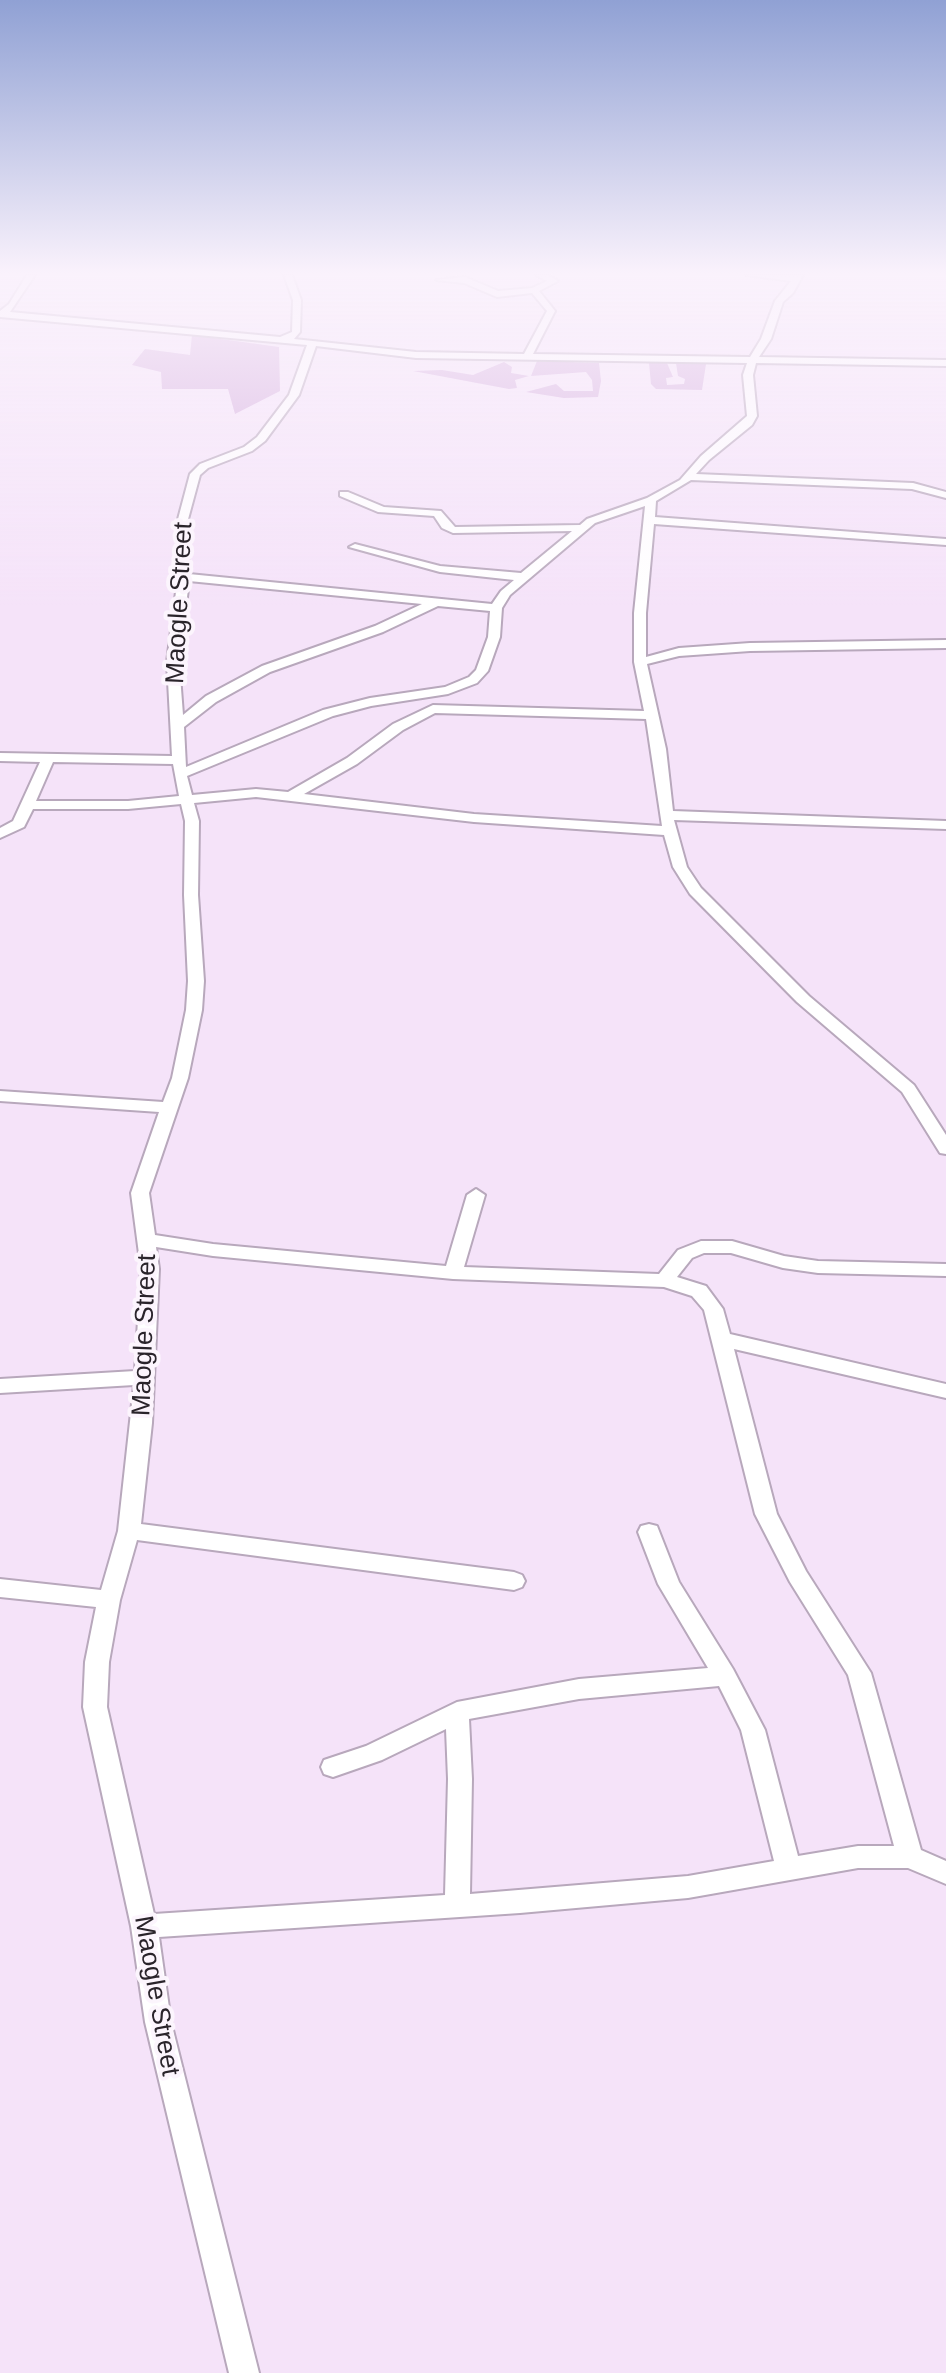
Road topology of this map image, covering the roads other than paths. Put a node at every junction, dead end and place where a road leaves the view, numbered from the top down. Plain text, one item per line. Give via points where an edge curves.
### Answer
1 (295, 386) edge
2 (749, 386) edge
3 (689, 477) junction
4 (344, 494) dead end
5 (945, 495) edge
6 (651, 500) junction
7 (647, 520) junction
8 (580, 528) junction
9 (946, 542) edge
10 (355, 547) dead end
11 (183, 577) junction
12 (523, 577) junction
13 (435, 603) junction
14 (496, 608) junction
15 (946, 644) edge
16 (640, 662) junction
17 (652, 715) junction
18 (178, 725) junction
19 (0, 757) edge
20 (48, 759) junction
21 (180, 767) junction
22 (290, 797) junction
23 (186, 801) junction
24 (28, 805) junction
25 (666, 815) junction
26 (946, 825) edge
27 (669, 831) junction
28 (0, 834) edge
29 (0, 1096) edge
30 (171, 1108) junction
31 (946, 1149) edge
32 (476, 1195) dead end
33 (148, 1240) junction
34 (946, 1270) edge
35 (453, 1273) junction
36 (664, 1281) junction
37 (721, 1339) junction
38 (144, 1377) junction
39 (0, 1386) edge
40 (946, 1391) edge
41 (129, 1531) junction
42 (649, 1532) dead end
43 (514, 1581) dead end
44 (0, 1588) edge
45 (109, 1600) junction
46 (725, 1676) junction
47 (457, 1712) junction
48 (333, 1767) dead end
49 (910, 1857) junction
50 (789, 1869) junction
51 (946, 1873) edge
52 (457, 1906) junction
53 (144, 1926) junction
54 (244, 2373) edge

1 - 11 street, Maogle Street via 261,439 195,474 182,523
2 - 3 street via 752,416
3 - 5 street via 913,486
3 - 6 street
4 - 8 street via 382,510 437,513 453,530
6 - 7 street
6 - 8 street
7 - 9 street
7 - 16 street
8 - 12 street
10 - 12 street via 440,569
11 - 13 street
11 - 18 street, Maogle Street via 173,662
12 - 14 street
13 - 14 street
13 - 18 street via 266,669 211,699
14 - 21 street via 494,637 482,671 462,687 328,713
15 - 16 street via 750,647 679,652
16 - 17 street
17 - 22 street via 433,709
17 - 25 street
18 - 21 street, Maogle Street
19 - 20 street
20 - 21 street
20 - 24 street
21 - 23 street, Maogle Street
22 - 23 street via 244,794
22 - 27 street via 474,818
23 - 24 street
23 - 30 street, Maogle Street via 192,821 196,981
24 - 28 street via 19,824
25 - 26 street
25 - 27 street
27 - 31 street via 680,867 695,891 803,999 908,1089
29 - 30 street
30 - 33 street, Maogle Street via 140,1193
32 - 35 street
33 - 35 street
33 - 38 street, Maogle Street
34 - 36 street via 818,1267 732,1247 701,1247 685,1254
35 - 36 street
36 - 37 street via 699,1291 713,1309
37 - 40 street
37 - 49 street via 766,1514 859,1673
38 - 39 street
38 - 41 street, Maogle Street
41 - 43 street
41 - 45 street, Maogle Street
42 - 46 street via 669,1584
44 - 45 street
45 - 53 street, Maogle Street via 95,1707
46 - 47 street via 579,1689
46 - 50 street via 753,1730
47 - 48 street
47 - 52 street
49 - 50 street via 858,1857
49 - 51 street
50 - 52 street via 688,1887
52 - 53 street
53 - 54 street, Maogle Street via 158,2022

